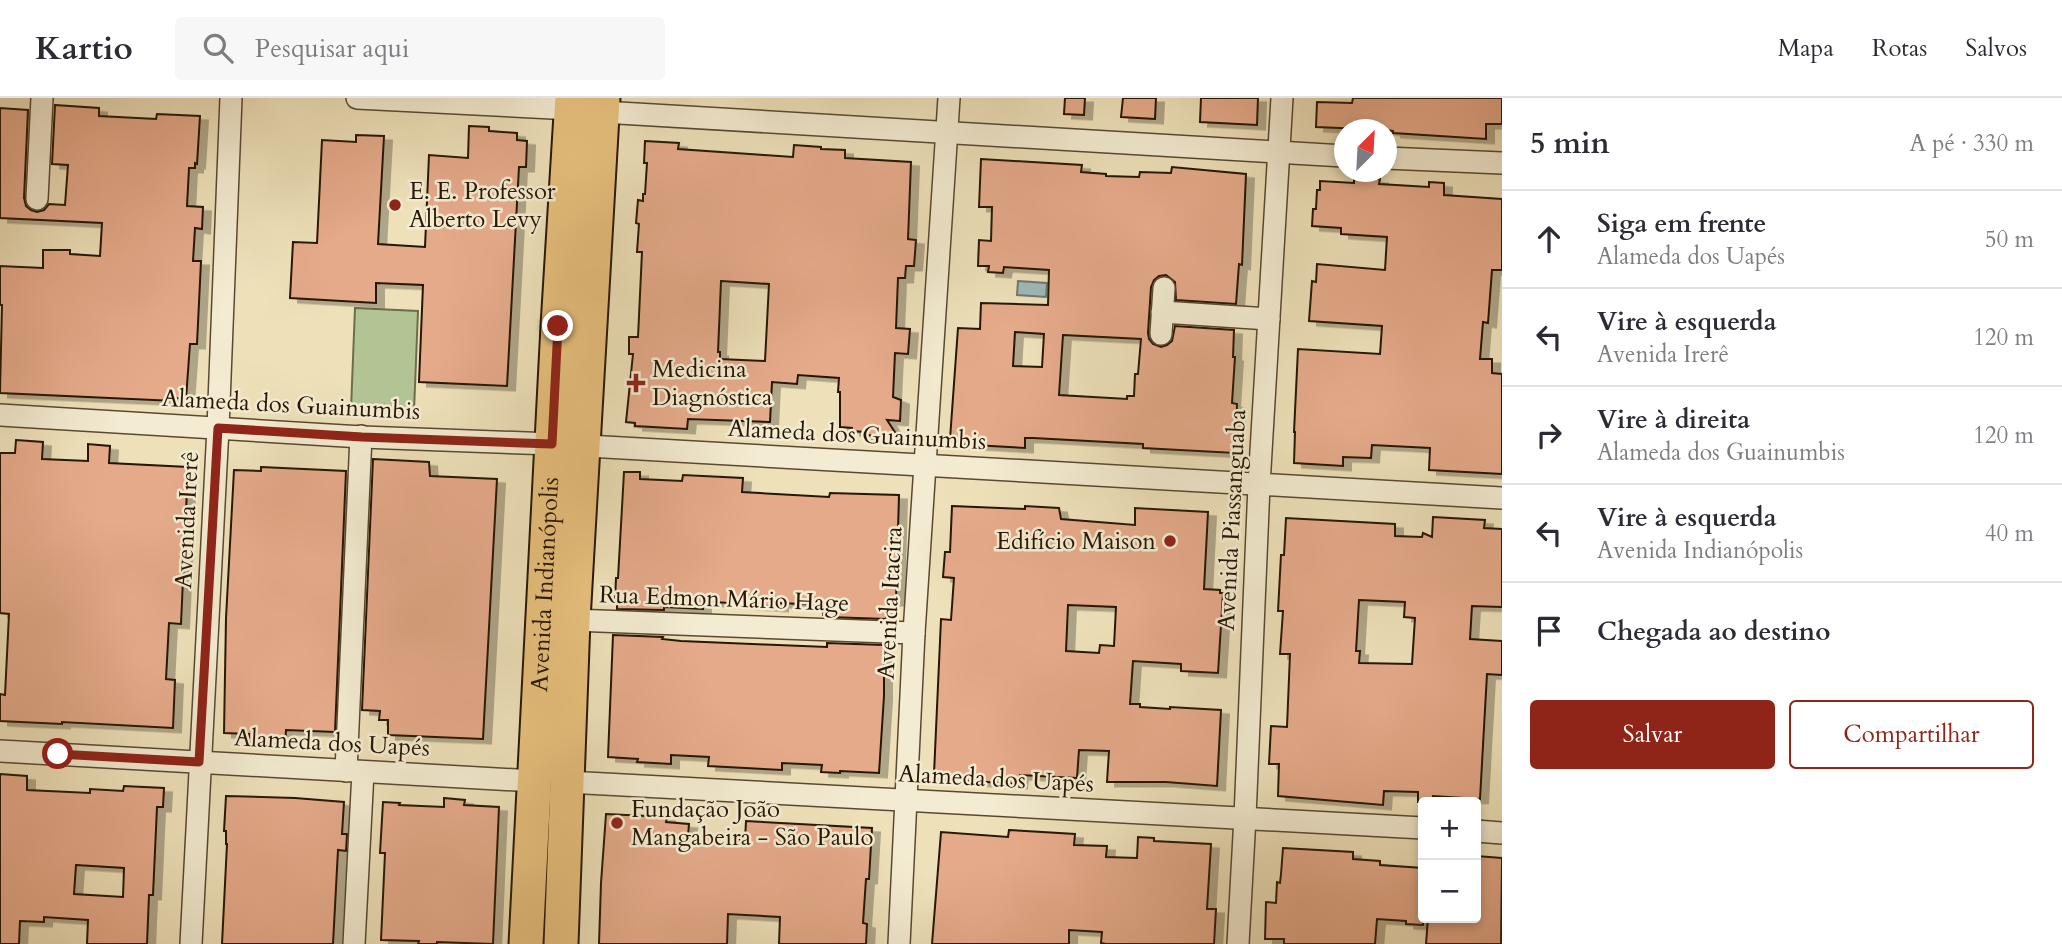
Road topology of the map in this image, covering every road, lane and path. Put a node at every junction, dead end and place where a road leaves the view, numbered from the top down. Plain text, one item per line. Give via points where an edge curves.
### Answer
1 (42, 98) edge
2 (232, 98) edge
3 (357, 98) edge
4 (949, 98) edge
5 (1282, 98) edge
6 (587, 104) edge
7 (947, 132) junction
8 (1278, 152) junction
9 (1334, 155) edge
10 (1397, 158) edge
11 (1502, 163) edge
12 (37, 199) dead end
13 (1164, 288) dead end
14 (1162, 312) junction
15 (1269, 319) junction
16 (1161, 334) dead end
17 (0, 415) edge
18 (218, 428) junction
19 (361, 436) junction
20 (568, 445) junction
21 (925, 465) junction
22 (1259, 485) junction
23 (1502, 498) edge
24 (573, 620) junction
25 (914, 633) junction
26 (0, 751) edge
27 (199, 762) junction
28 (354, 771) junction
29 (534, 781) junction
30 (567, 782) junction
31 (906, 802) junction
32 (1245, 817) junction
33 (1418, 828) edge
34 (1481, 831) edge
35 (1502, 833) edge
36 (191, 944) edge
37 (354, 944) edge
38 (526, 944) edge
39 (561, 944) edge
40 (899, 944) edge
41 (1238, 944) edge

1 - 12 street
2 - 18 street, Avenida Irerê
3 - 6 street
4 - 7 street, Avenida Itacira
5 - 8 street, Avenida Piassanguaba
6 - 7 street
6 - 20 main road, Avenida Indianópolis via 558,326
7 - 8 street
7 - 21 street, Avenida Itacira
8 - 9 street
8 - 15 street, Avenida Piassanguaba
10 - 11 street
13 - 14 street
14 - 15 street
14 - 16 street
15 - 22 street, Avenida Piassanguaba
17 - 18 street, Alameda dos Guainumbis
18 - 19 street, Alameda dos Guainumbis
18 - 27 street, Avenida Irerê
19 - 20 street, Alameda dos Guainumbis
19 - 28 street
20 - 21 street, Alameda dos Guainumbis
20 - 24 main road, Avenida Indianópolis
20 - 29 main road, Avenida Indianópolis
21 - 22 street, Alameda dos Guainumbis
21 - 25 street, Avenida Itacira
22 - 23 street, Alameda dos Guainumbis
22 - 32 street, Avenida Piassanguaba
24 - 25 street, Rua Edmon Mário Hage
24 - 30 main road, Avenida Indianópolis
25 - 31 street, Avenida Itacira
26 - 27 street, Alameda dos Uapés
27 - 28 street, Alameda dos Uapés
27 - 36 street, Avenida Irerê
28 - 29 street, Alameda dos Uapés
28 - 37 street
29 - 38 main road, Avenida Indianópolis
30 - 31 street, Alameda dos Uapés
30 - 39 main road, Avenida Indianópolis
31 - 32 street, Alameda dos Uapés
31 - 40 street, Avenida Itacira
32 - 33 street, Alameda dos Uapés
32 - 41 street, Avenida Piassanguaba
34 - 35 street

